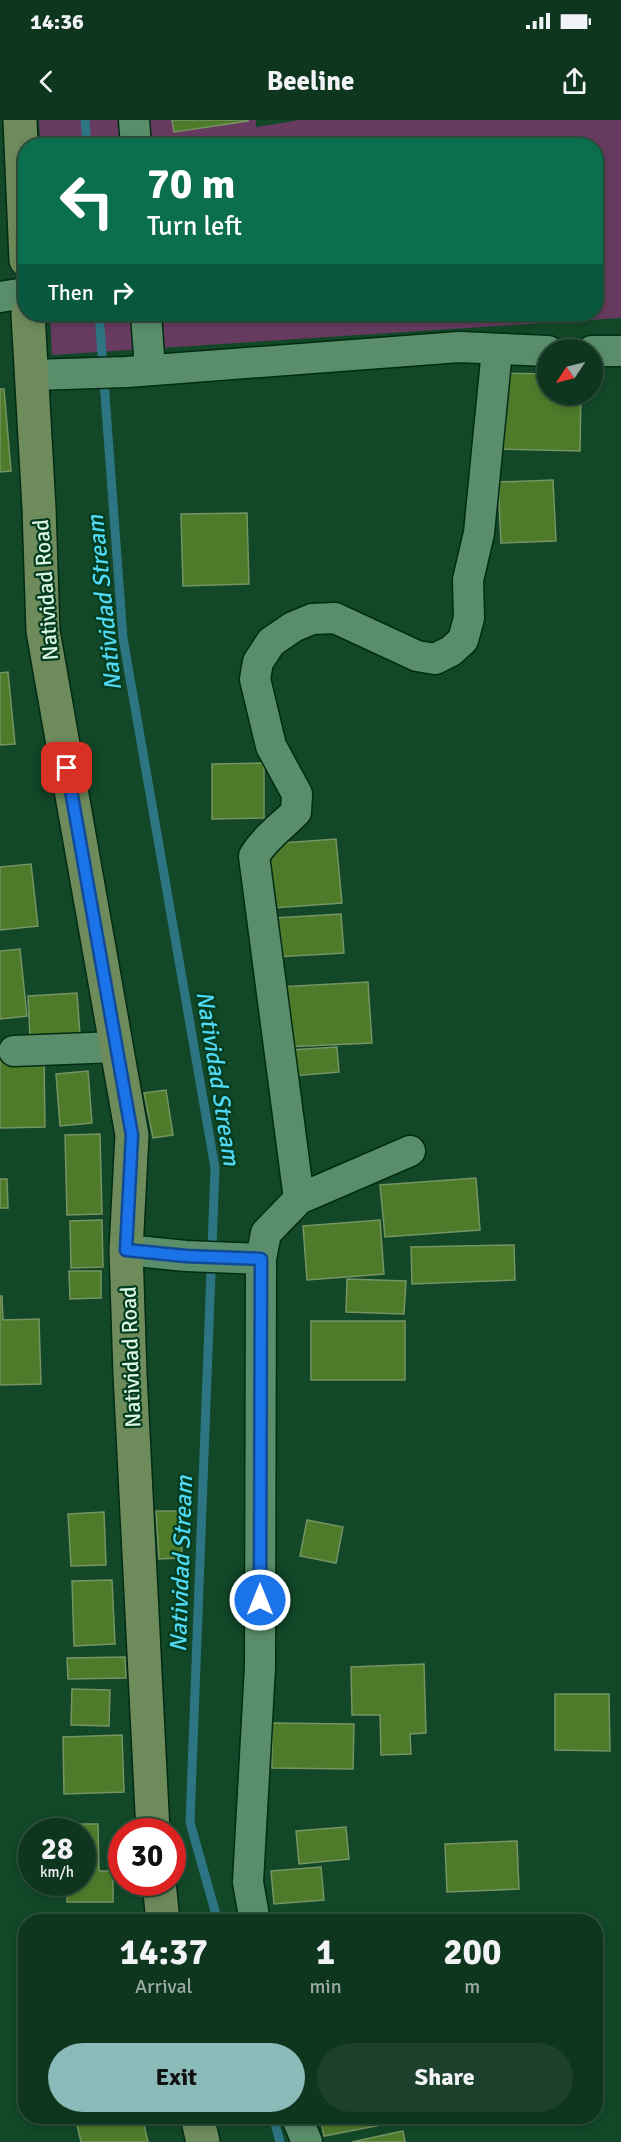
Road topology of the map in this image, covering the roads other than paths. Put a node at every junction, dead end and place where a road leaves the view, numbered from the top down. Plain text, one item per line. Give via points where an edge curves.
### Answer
1 (20, 120) edge
2 (134, 120) edge
3 (21, 138) edge
4 (135, 138) edge
5 (18, 294) edge
6 (0, 297) edge
7 (29, 321) edge
8 (146, 321) edge
9 (496, 350) junction
10 (537, 351) edge
11 (603, 351) edge
12 (621, 351) edge
13 (138, 371) junction
14 (33, 375) junction
15 (116, 1047) junction
16 (14, 1051) dead end
17 (410, 1151) dead end
18 (299, 1199) junction
19 (126, 1250) junction
20 (261, 1259) junction
21 (152, 1818) edge
22 (160, 1896) edge
23 (162, 1914) edge
24 (254, 1914) edge
25 (198, 2124) edge
26 (299, 2124) edge
27 (203, 2142) edge
28 (307, 2142) edge

1 - 3 street
2 - 4 street
5 - 6 street
7 - 14 street, Natividad Road
8 - 13 street
9 - 10 street
9 - 13 street via 459,347
9 - 18 street via 479,533 468,580 469,618 463,640 435,658 417,656 335,618 312,619 272,642 258,662 255,679 271,746 297,794 296,812 264,840 254,856
11 - 12 street
13 - 14 street
14 - 15 street, Natividad Road via 43,631
15 - 16 street
15 - 19 street, Natividad Road via 132,1135
17 - 18 street
18 - 20 street via 266,1233
19 - 20 street
19 - 21 street, Natividad Road
20 - 24 street via 260,1667 248,1882
22 - 23 street
25 - 27 street
26 - 28 street

